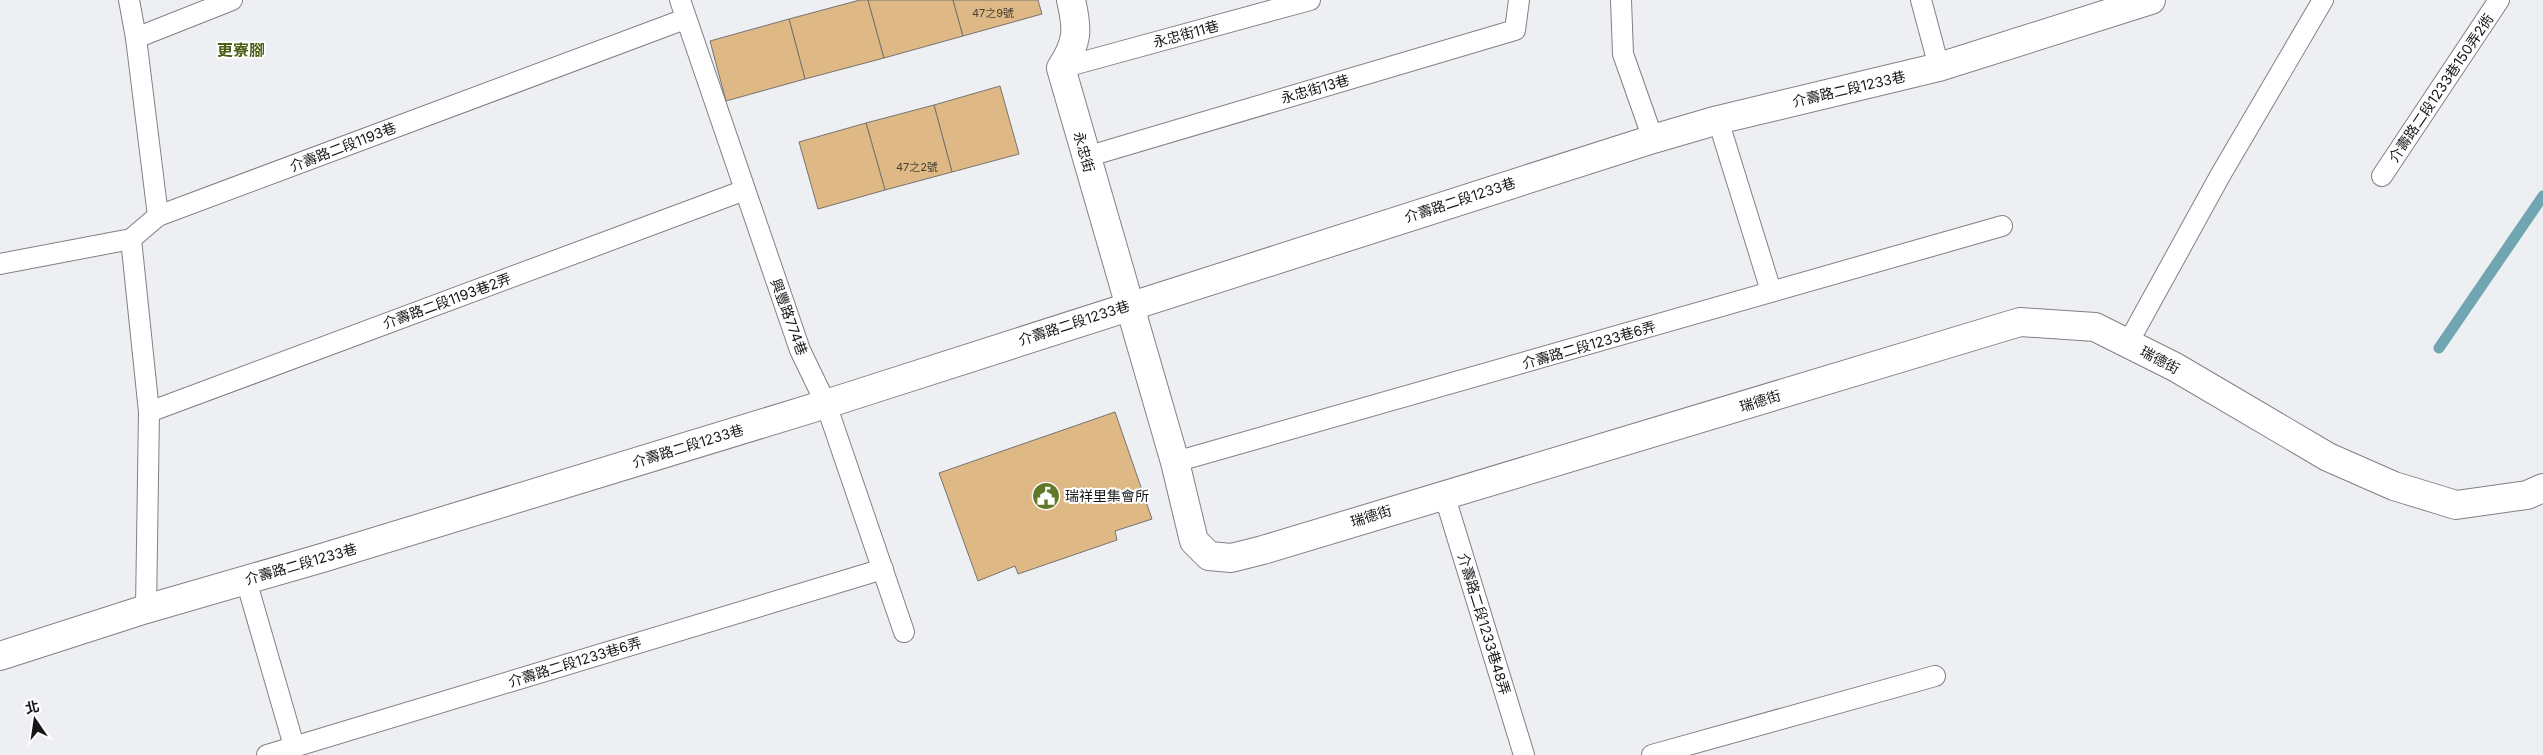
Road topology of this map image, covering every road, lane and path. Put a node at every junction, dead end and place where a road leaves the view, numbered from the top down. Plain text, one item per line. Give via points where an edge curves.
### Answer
1 (129, 0) edge
2 (232, 0) edge
3 (1071, 0) edge
4 (1310, 0) edge
5 (1519, 0) edge
6 (1622, 0) edge
7 (1921, 0) edge
8 (2151, 0) edge
9 (2323, 0) edge
10 (2499, 0) edge
11 (682, 9) edge
12 (136, 38) junction
13 (1940, 67) junction
14 (1061, 68) junction
15 (1718, 120) junction
16 (1653, 139) junction
17 (1086, 157) junction
18 (2382, 176) dead end
19 (745, 190) junction
20 (158, 216) junction
21 (2002, 226) dead end
22 (131, 239) junction
23 (0, 264) edge
24 (1771, 291) junction
25 (1129, 305) junction
26 (2128, 343) junction
27 (826, 404) junction
28 (149, 412) junction
29 (1175, 462) junction
30 (2543, 488) edge
31 (1444, 494) junction
32 (883, 569) junction
33 (246, 580) junction
34 (146, 609) junction
35 (904, 632) dead end
36 (0, 656) edge
37 (1935, 676) dead end
38 (294, 746) junction
39 (267, 755) edge
40 (1524, 755) edge
41 (1652, 755) edge

1 - 12 lane
2 - 12 lane
3 - 14 street via 1077,24 1074,49
4 - 14 lane, 永忠街11巷
5 - 17 lane, 永忠街13巷 via 1515,30
6 - 16 lane via 1623,54
7 - 13 lane
8 - 13 street, 介壽路二段1233巷
9 - 26 lane
10 - 18 lane, 介壽路二段1233巷150弄2衖
11 - 19 lane, 興豐路774巷
11 - 20 lane, 介壽路二段1193巷
12 - 20 lane
13 - 15 street, 介壽路二段1233巷
14 - 17 street, 永忠街
15 - 16 street, 介壽路二段1233巷
15 - 24 lane
16 - 25 street, 介壽路二段1233巷
17 - 25 street, 永忠街
19 - 27 lane, 興豐路774巷 via 800,350
19 - 28 lane, 介壽路二段1193巷2弄
20 - 22 lane, 介壽路二段1193巷
21 - 24 lane, 介壽路二段1233巷6弄
22 - 23 lane, 介壽路二段1193巷
22 - 28 lane
24 - 29 lane, 介壽路二段1233巷6弄 via 1638,332
25 - 27 street, 介壽路二段1233巷
25 - 29 street, 瑞德街
26 - 30 street, 瑞德街 via 2184,372 2328,457 2394,486 2456,505 2527,495
26 - 31 street, 瑞德街 via 2095,327 2020,322
27 - 32 lane, 興豐路774巷
27 - 33 street, 介壽路二段1233巷
28 - 34 lane
29 - 31 street, 瑞德街 via 1194,540 1208,556 1231,558 1263,550
31 - 40 lane, 介壽路二段1233巷48弄
32 - 35 lane, 興豐路774巷
32 - 38 lane, 介壽路二段1233巷6弄
33 - 34 street, 介壽路二段1233巷
33 - 38 lane
34 - 36 street, 介壽路二段1233巷
37 - 41 lane
38 - 39 lane, 介壽路二段1233巷6弄

